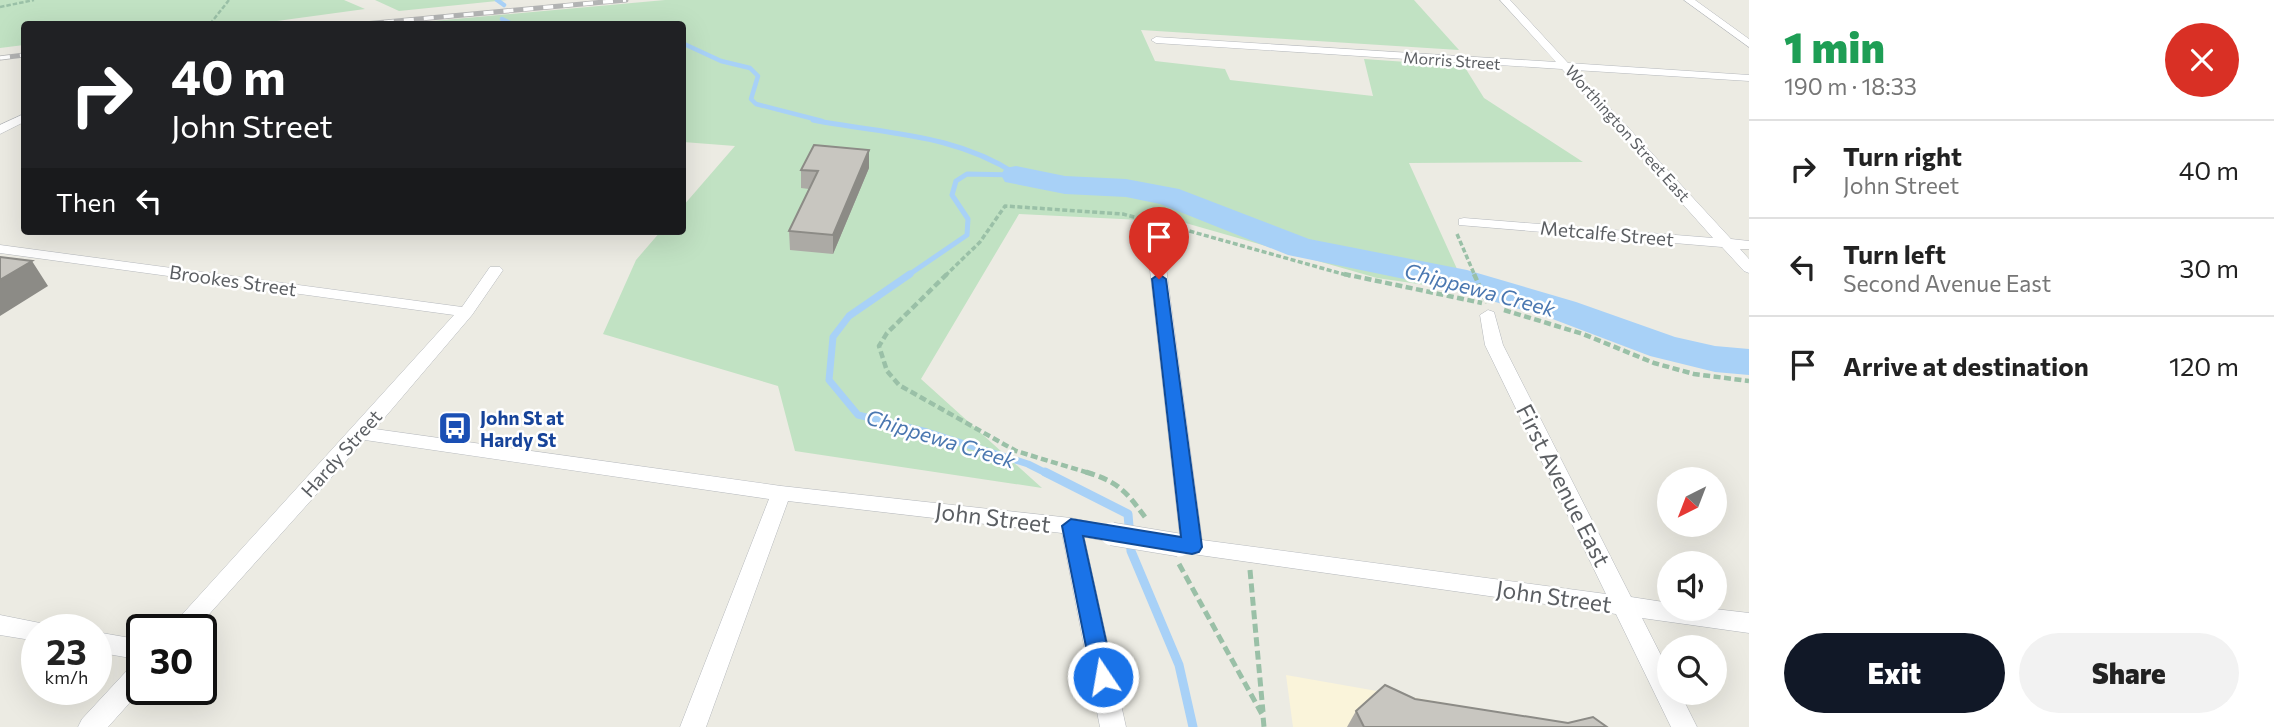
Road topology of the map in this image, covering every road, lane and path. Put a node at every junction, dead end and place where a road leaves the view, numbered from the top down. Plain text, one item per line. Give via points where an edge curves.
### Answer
1 (34, 0) edge
2 (229, 0) edge
3 (1505, 0) edge
4 (1689, 0) edge
5 (0, 7) edge
6 (212, 21) edge
7 (1720, 23) junction
8 (1739, 24) dead end
9 (1156, 40) dead end
10 (1749, 44) edge
11 (1570, 68) junction
12 (1749, 78) edge
13 (21, 120) edge
14 (0, 130) edge
15 (1464, 222) joint
16 (1164, 228) junction
17 (1728, 244) junction
18 (1749, 245) edge
19 (0, 249) edge
20 (1749, 268) edge
21 (495, 270) dead end
22 (1490, 307) junction
23 (466, 312) junction
24 (1749, 381) edge
25 (361, 433) junction
26 (781, 493) junction
27 (1140, 511) dead end
28 (1071, 526) junction
29 (1185, 546) junction
30 (1248, 555) junction
31 (1182, 568) dead end
32 (1625, 606) junction
33 (195, 614) edge
34 (1749, 623) edge
35 (0, 625) edge
36 (21, 628) edge
37 (126, 689) edge
38 (1263, 716) junction
39 (91, 727) edge
40 (693, 727) edge
41 (1113, 727) edge
42 (1264, 727) edge
43 (1684, 727) edge

1 - 5 path
2 - 6 path
3 - 11 street, Worthington Street East
4 - 7 street
7 - 8 street
7 - 10 street
9 - 11 street, Morris Street
11 - 12 street, Morris Street
11 - 17 street, Worthington Street East
13 - 14 street
15 - 17 street, Metcalfe Street
15 - 22 path via 1456,233
16 - 22 path via 1375,283
16 - 27 path via 1122,214 1005,206 980,242 879,346 887,371 924,402 1016,451 1111,480
16 - 29 street via 1156,252
17 - 18 street, Metcalfe Street
17 - 20 street, Worthington Street East
19 - 23 street, Brookes Street
21 - 23 street, Hardy Street
22 - 24 path via 1583,334 1654,363
22 - 32 street, First Avenue East via 1494,345
23 - 25 street, Hardy Street
25 - 26 street, John Street
25 - 33 street, Hardy Street
26 - 28 street, John Street
26 - 40 street
28 - 29 street, John Street, bridge
28 - 41 street
29 - 30 street, John Street
30 - 32 street, John Street
30 - 38 path
31 - 38 path
32 - 34 street, John Street
32 - 43 street, First Avenue East
35 - 36 street
37 - 39 street
38 - 42 path

